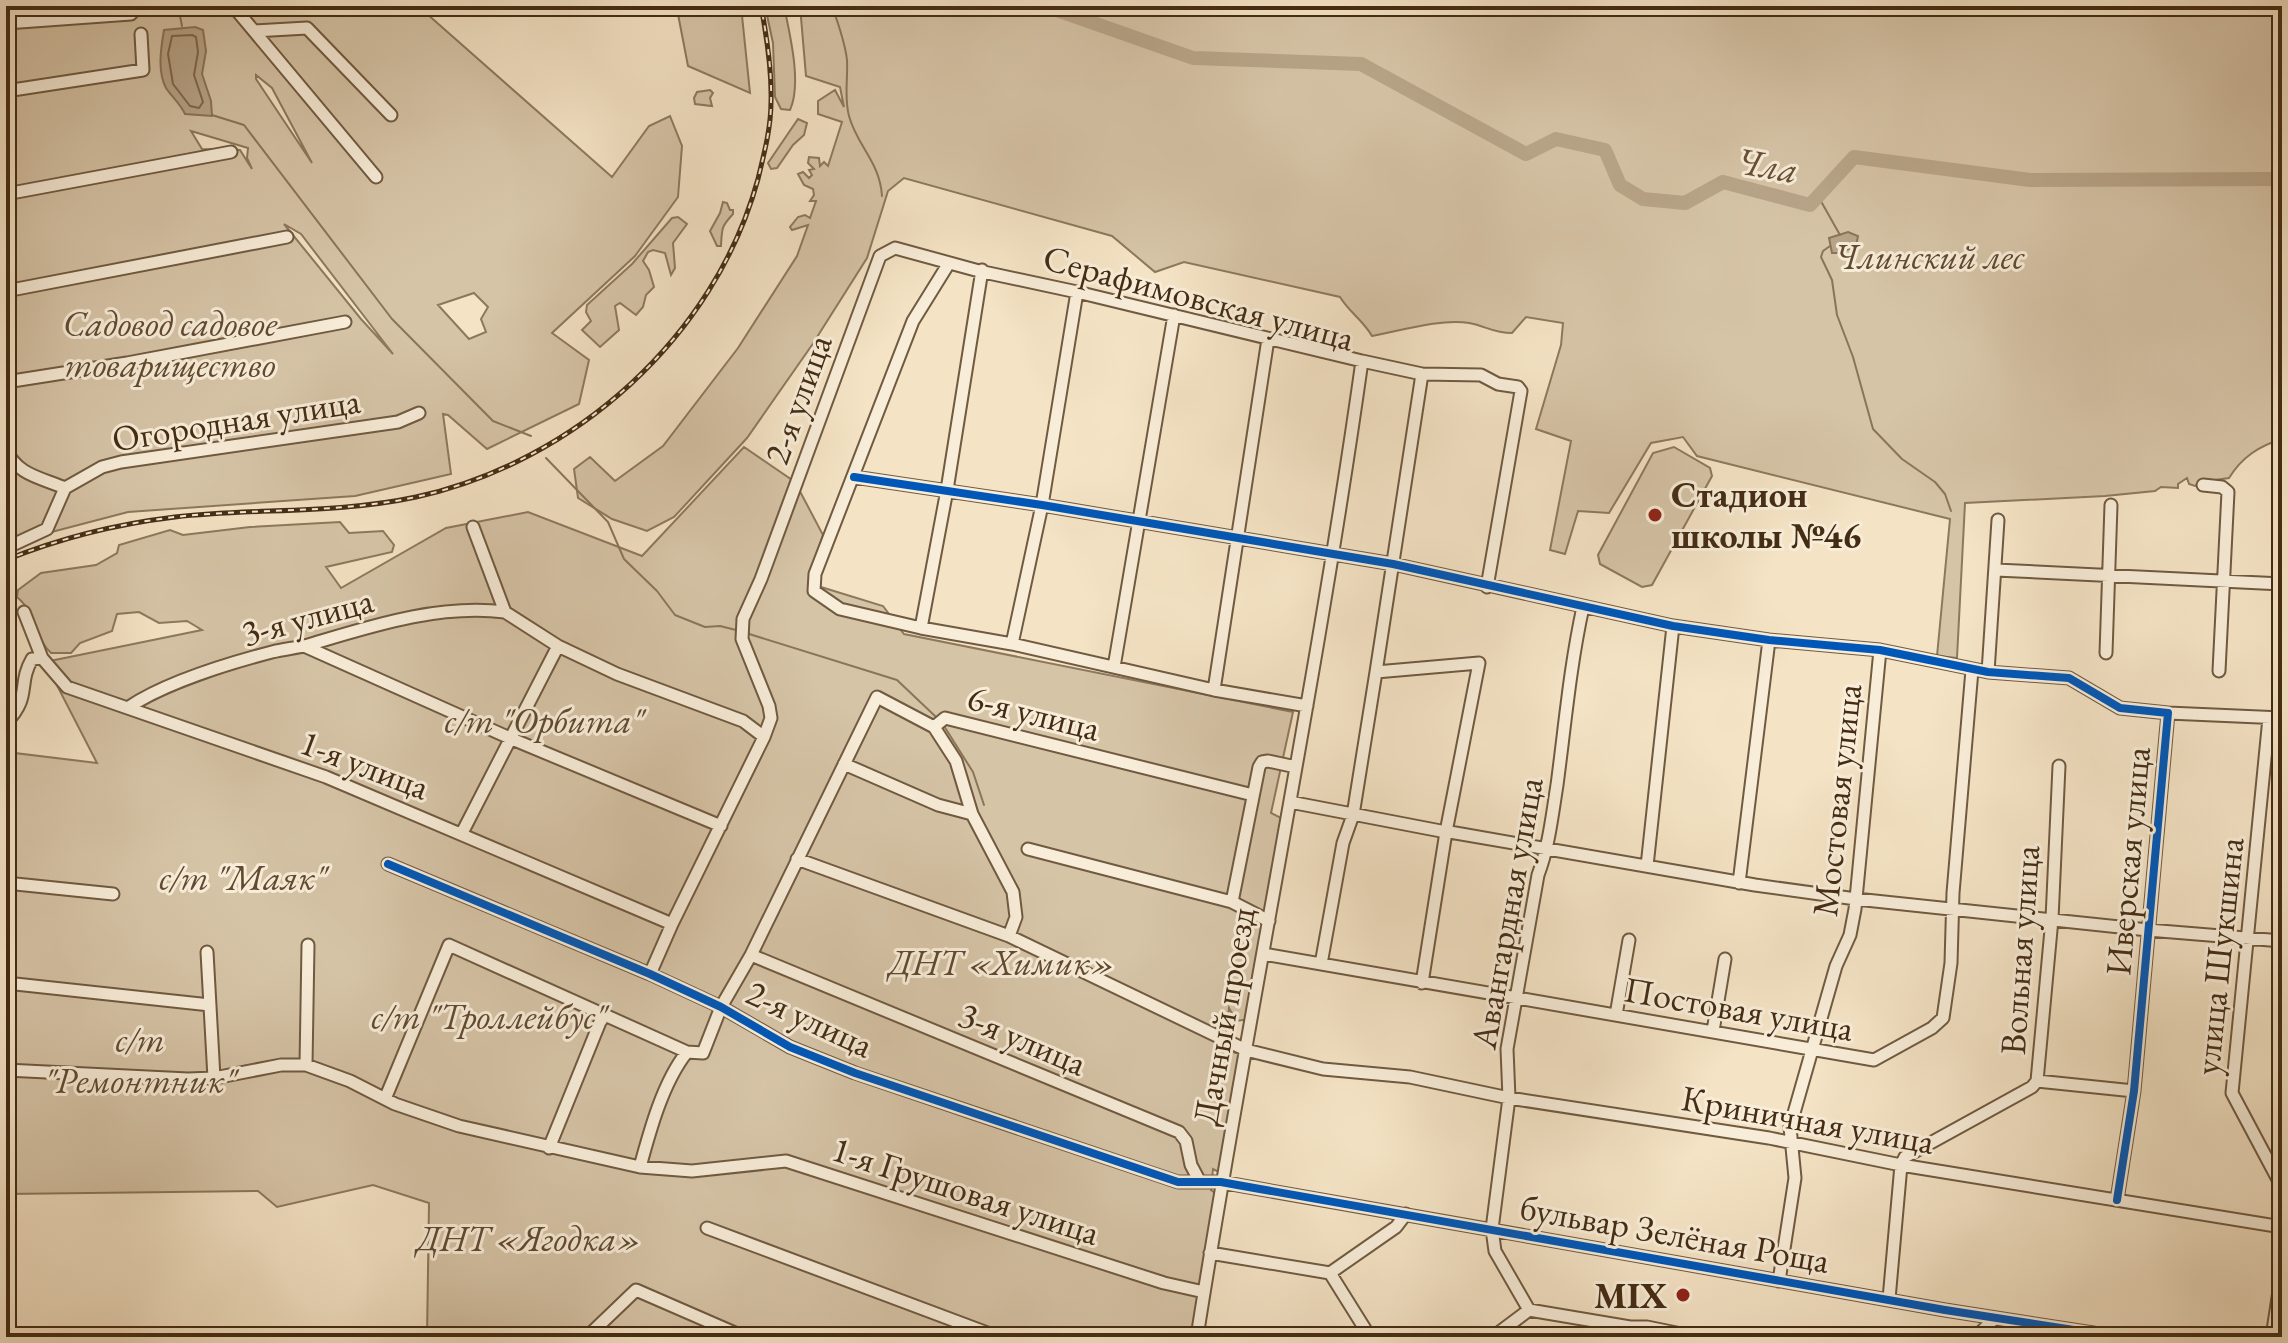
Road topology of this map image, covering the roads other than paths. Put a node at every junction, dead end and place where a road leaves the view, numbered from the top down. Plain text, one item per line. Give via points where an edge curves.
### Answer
1 (233, 6) edge
2 (134, 10) edge
3 (6, 23) edge
4 (254, 31) junction
5 (141, 34) dead end
6 (6, 91) edge
7 (391, 115) dead end
8 (231, 152) dead end
9 (376, 177) dead end
10 (6, 194) edge
11 (287, 237) dead end
12 (880, 256) joint
13 (949, 263) junction
14 (982, 270) junction
15 (6, 291) edge
16 (1077, 292) junction
17 (1174, 315) junction
18 (345, 322) dead end
19 (1268, 339) junction
20 (1362, 361) junction
21 (1422, 374) junction
22 (6, 382) edge
23 (419, 413) dead end
24 (6, 449) edge
25 (854, 477) junction
26 (2203, 485) dead end
27 (65, 488) junction
28 (947, 490) junction
29 (1042, 505) junction
30 (2111, 505) dead end
31 (1998, 520) dead end
32 (1139, 521) junction
33 (473, 527) dead end
34 (1238, 538) junction
35 (6, 548) edge
36 (1334, 555) junction
37 (1393, 564) junction
38 (1996, 570) junction
39 (2110, 576) junction
40 (2224, 582) junction
41 (2282, 584) edge
42 (1487, 587) junction
43 (1583, 607) junction
44 (24, 612) dead end
45 (505, 612) junction
46 (1673, 626) junction
47 (921, 628) junction
48 (1769, 640) junction
49 (1012, 644) junction
50 (304, 646) junction
51 (558, 646) junction
52 (1880, 650) junction
53 (2106, 653) dead end
54 (42, 658) junction
55 (1114, 667) junction
56 (1972, 670) junction
57 (2219, 671) dead end
58 (1376, 672) junction
59 (1988, 672) junction
60 (1214, 690) junction
61 (1307, 706) junction
62 (129, 707) junction
63 (2168, 713) junction
64 (2269, 718) junction
65 (2282, 718) edge
66 (6, 723) edge
67 (934, 727) junction
68 (764, 737) junction
69 (512, 739) junction
70 (844, 764) junction
71 (2059, 766) dead end
72 (1296, 767) junction
73 (1253, 795) junction
74 (1290, 802) junction
75 (972, 814) junction
76 (1353, 815) junction
77 (721, 826) junction
78 (1445, 832) junction
79 (462, 833) junction
80 (1028, 849) dead end
81 (1548, 849) junction
82 (797, 859) junction
83 (388, 864) dead end
84 (1647, 866) junction
85 (6, 883) edge
86 (1739, 883) junction
87 (113, 894) dead end
88 (1856, 899) junction
89 (1232, 902) junction
90 (1953, 909) junction
91 (2052, 919) junction
92 (1269, 921) junction
93 (672, 924) junction
94 (2148, 930) junction
95 (1009, 936) junction
96 (2248, 938) junction
97 (1629, 940) dead end
98 (2282, 941) edge
99 (308, 945) dead end
100 (207, 952) dead end
101 (1264, 954) junction
102 (751, 955) junction
103 (1725, 959) dead end
104 (1321, 964) junction
105 (650, 974) junction
106 (6, 983) edge
107 (1422, 983) junction
108 (1517, 999) junction
109 (210, 1005) junction
110 (721, 1007) junction
111 (605, 1015) junction
112 (1616, 1015) junction
113 (1713, 1031) junction
114 (1811, 1049) junction
115 (1246, 1050) junction
116 (687, 1052) junction
117 (306, 1065) junction
118 (6, 1070) edge
119 (214, 1078) junction
120 (2037, 1081) junction
121 (2134, 1091) junction
122 (1509, 1098) junction
123 (385, 1099) junction
124 (1792, 1143) junction
125 (549, 1148) junction
126 (1901, 1165) junction
127 (640, 1167) junction
128 (1200, 1182) junction
129 (1221, 1182) junction
130 (2282, 1187) edge
131 (2117, 1200) junction
132 (1406, 1214) junction
133 (2282, 1227) edge
134 (707, 1228) dead end
135 (1492, 1229) junction
136 (1210, 1253) junction
137 (2282, 1271) edge
138 (1330, 1273) junction
139 (1779, 1281) junction
140 (1204, 1292) junction
141 (1889, 1299) junction
142 (1529, 1310) junction
143 (1995, 1318) junction
144 (2034, 1324) junction
145 (1628, 1332) edge
146 (587, 1337) edge
147 (744, 1337) edge
148 (998, 1337) edge
149 (1197, 1337) edge
150 (1370, 1337) edge
151 (1493, 1337) edge
152 (1696, 1337) edge
153 (1976, 1337) edge
154 (2032, 1337) edge
155 (2119, 1337) edge
156 (2272, 1337) edge

1 - 4 street
2 - 3 street
4 - 7 street via 307,28
4 - 9 street
5 - 6 street via 143,70
8 - 10 street
11 - 15 street
12 - 13 street, Серафимовская улица via 895,248
12 - 68 street, 2-я улица via 743,619 742,639 769,706
13 - 14 street, Серафимовская улица
13 - 25 street via 913,321
14 - 16 street, Серафимовская улица
14 - 28 street
16 - 17 street, Серафимовская улица
16 - 29 street
17 - 19 street, Серафимовская улица
17 - 32 street
18 - 22 street, Огородная улица
19 - 20 street, Серафимовская улица
19 - 34 street
20 - 21 street
20 - 36 street, Серафимовская улица
21 - 37 street
21 - 42 street via 1481,375 1521,391
23 - 27 street, Огородная улица via 398,422 121,462
24 - 27 street via 21,471
25 - 28 street, Иверская улица
25 - 47 street via 815,574 814,591 840,609
26 - 40 street via 2228,492
27 - 35 street via 47,529
28 - 29 street, Иверская улица
28 - 47 street
29 - 32 street, Иверская улица
29 - 49 street
30 - 39 street
31 - 38 street
32 - 34 street, Иверская улица
32 - 55 street
33 - 45 street
34 - 36 street, Иверская улица
34 - 60 street
36 - 37 street, Иверская улица
36 - 61 street, Серафимовская улица
37 - 42 street, Иверская улица
37 - 58 street
38 - 39 street
38 - 59 street
39 - 40 street
39 - 53 street
40 - 41 street
40 - 57 street
42 - 43 street, Иверская улица
43 - 46 street, Иверская улица
43 - 81 street, Авангардная улица
44 - 54 street, 1-я улица
45 - 50 street, 3-я улица via 459,609 356,629
45 - 51 street, 3-я улица
46 - 48 street, Иверская улица
46 - 84 street
47 - 49 street
48 - 52 street, Иверская улица
48 - 86 street
49 - 55 street
50 - 62 street, 3-я улица via 197,676
50 - 69 street
51 - 68 street, 3-я улица via 743,721
51 - 69 street
52 - 56 street, Иверская улица
52 - 88 street, Мостовая улица
54 - 62 street, 1-я улица via 67,687
54 - 66 street via 32,659 27,667 23,701
55 - 60 street
56 - 59 street, Иверская улица
56 - 90 street, Постовая улица
58 - 76 street
58 - 78 street via 1479,663
59 - 63 street, Иверская улица via 2069,678 2120,708
60 - 61 street
61 - 72 street, Дачный проезд
62 - 79 street, 1-я улица via 326,777
63 - 64 street
63 - 94 street, Иверская улица
64 - 65 street
64 - 96 street, улица Шукшина
67 - 70 street, 2-я улица via 877,697
67 - 73 street, 6-я улица via 945,718
67 - 75 street, 6-я улица via 956,761
68 - 77 street, 2-я улица
69 - 77 street
69 - 79 street
70 - 75 street
70 - 82 street, 2-я улица
71 - 91 street, Вольная улица
72 - 73 street via 1262,762
72 - 74 street, Дачный проезд
73 - 89 street
74 - 76 street
74 - 92 street, Дачный проезд
75 - 95 street, 6-я улица via 1013,892 1016,917
76 - 78 street
76 - 104 street
77 - 93 street, 2-я улица
78 - 81 street
78 - 107 street
79 - 93 street, 1-я улица
80 - 89 street
81 - 84 street
81 - 108 street, Авангардная улица via 1538,875
82 - 95 street, Криничная улица
82 - 102 street, 2-я улица
83 - 105 street, 2-я улица
84 - 86 street
85 - 87 street
86 - 88 street
88 - 90 street
88 - 114 street, Мостовая улица via 1850,935
89 - 92 street
90 - 91 street
90 - 114 street, Постовая улица via 1951,963 1938,1024 1874,1060
91 - 94 street
91 - 120 street, Вольная улица
92 - 101 street, Дачный проезд
93 - 105 street, 2-я улица
94 - 96 street
94 - 121 street, Иверская улица
95 - 115 street, Криничная улица
96 - 98 street
96 - 130 street, улица Шукшина via 2232,1093
97 - 112 street
99 - 117 street
100 - 109 street
101 - 104 street, Постовая улица
101 - 115 street, Дачный проезд
102 - 110 street, 2-я улица
102 - 128 street, 3-я улица via 1179,1132
103 - 113 street
104 - 107 street, Постовая улица
105 - 110 street, 2-я улица
106 - 109 street
107 - 108 street, Постовая улица
108 - 112 street, Постовая улица
108 - 122 street, Авангардная улица via 1507,1049
109 - 119 street
110 - 116 street, 2-я улица via 703,1053
110 - 128 street, 2-я улица via 790,1047 855,1073 1178,1182
111 - 116 street
111 - 123 street via 449,945
111 - 125 street
112 - 113 street, Постовая улица
113 - 114 street, Постовая улица
114 - 124 street, Мостовая улица via 1790,1127
115 - 122 street, Криничная улица via 1323,1069 1410,1077
115 - 129 street, Дачный проезд
116 - 127 street via 660,1103
117 - 119 street
117 - 123 street, 1-я Грушовая улица
118 - 119 street
120 - 121 street
120 - 126 street, Вольная улица via 1914,1151
121 - 131 street, Иверская улица
122 - 124 street, Криничная улица
122 - 135 street, Авангардная улица
123 - 125 street, 1-я Грушовая улица via 459,1126
124 - 126 street, Криничная улица
124 - 139 street, Мостовая улица via 1795,1178
125 - 127 street, 1-я Грушовая улица
126 - 131 street, Криничная улица
126 - 141 street
127 - 140 street, 1-я Грушовая улица via 708,1169 786,1161
128 - 129 street, 2-я улица
129 - 132 street, бульвар Зелёная Роща
129 - 136 street, Дачный проезд
131 - 133 street, Криничная улица
132 - 135 street, бульвар Зелёная Роща
132 - 138 street via 1396,1227
134 - 148 street
135 - 139 street, бульвар Зелёная Роща
135 - 142 street via 1495,1251
136 - 138 street
136 - 140 street, Дачный проезд
137 - 156 street
138 - 150 street
139 - 141 street, бульвар Зелёная Роща
140 - 149 street, Дачный проезд
141 - 143 street, бульвар Зелёная Роща
142 - 145 street
142 - 151 street
143 - 144 street, бульвар Зелёная Роща
143 - 153 street
144 - 154 street
144 - 155 street, бульвар Зелёная Роща
145 - 152 street via 1647,1327
146 - 147 street via 636,1290

